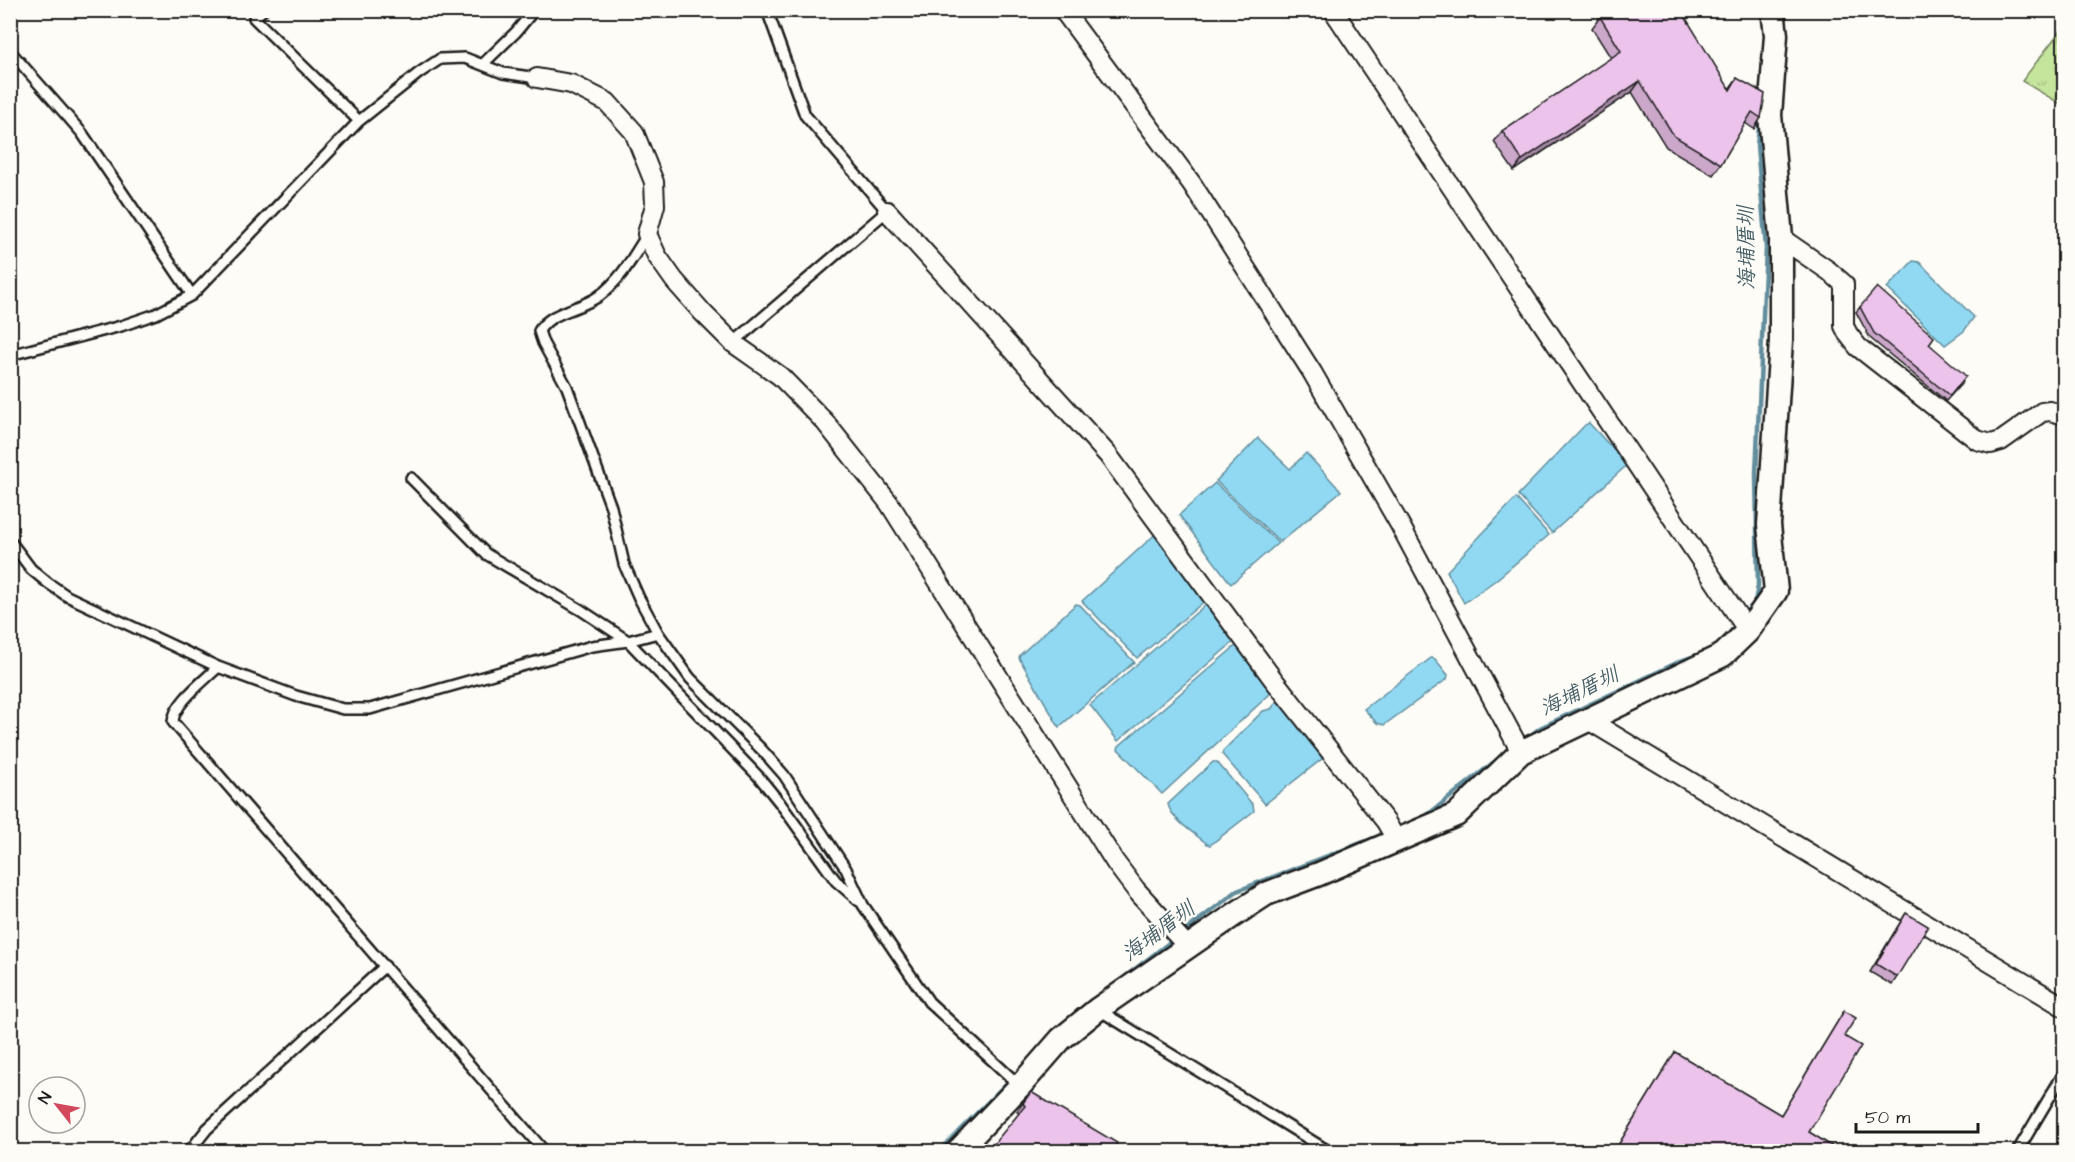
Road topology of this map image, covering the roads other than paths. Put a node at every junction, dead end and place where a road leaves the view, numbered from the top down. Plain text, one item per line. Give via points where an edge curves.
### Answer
1 (263, 10) edge
2 (534, 10) edge
3 (767, 10) edge
4 (1063, 10) edge
5 (1333, 10) edge
6 (1773, 10) edge
7 (10, 51) edge
8 (483, 64) junction
9 (537, 78) joint
10 (359, 121) junction
11 (887, 210) junction
12 (647, 234) junction
13 (1781, 238) junction
14 (192, 295) junction
15 (733, 342) junction
16 (10, 355) edge
17 (2064, 415) edge
18 (411, 478) dead end
19 (10, 541) edge
20 (1748, 631) junction
21 (658, 633) junction
22 (628, 641) junction
23 (218, 667) junction
24 (1590, 721) junction
25 (1517, 743) junction
26 (1392, 831) junction
27 (863, 904) junction
28 (1187, 946) junction
29 (385, 966) junction
30 (2064, 1007) edge
31 (1098, 1009) junction
32 (2064, 1073) edge
33 (1020, 1086) junction
34 (183, 1152) edge
35 (545, 1152) edge
36 (957, 1152) edge
37 (1330, 1152) edge
38 (2017, 1152) edge

1 - 10 lane via 254,18
2 - 8 lane
3 - 11 lane via 805,115
4 - 25 street via 1192,184 1312,372 1400,525
5 - 20 street
6 - 13 street via 1776,36 1770,115
7 - 14 lane via 81,133
8 - 9 lane via 503,73
8 - 10 lane via 465,58 440,59
9 - 12 street via 571,84 607,102 634,132 654,182 655,205
10 - 14 lane
11 - 15 lane
11 - 26 street via 1108,455 1273,679
12 - 15 street via 674,280
12 - 21 lane via 622,274 598,297 550,320 539,331 567,387 611,507 624,564
13 - 17 street via 1844,285 1844,326 1858,346 1977,440 1991,444 2001,441 2042,412
13 - 20 street via 1781,341 1769,525 1776,591
14 - 16 lane via 130,323
15 - 28 street via 780,376 825,423 889,503 1115,862
18 - 22 lane via 486,554
19 - 23 lane via 31,569 67,596
20 - 24 street via 1722,655
21 - 22 lane
21 - 27 lane via 690,678 783,775 846,869
22 - 23 lane via 592,646 370,709 343,709
22 - 27 lane via 759,777 836,881
23 - 29 lane via 179,705 173,722
24 - 25 street
24 - 30 street
25 - 26 street via 1455,815
26 - 28 street via 1266,894
27 - 33 lane via 929,1002
28 - 31 street
29 - 34 lane via 207,1129 192,1148
29 - 35 lane
31 - 33 street via 1061,1039
31 - 37 lane
32 - 38 lane
33 - 36 street

